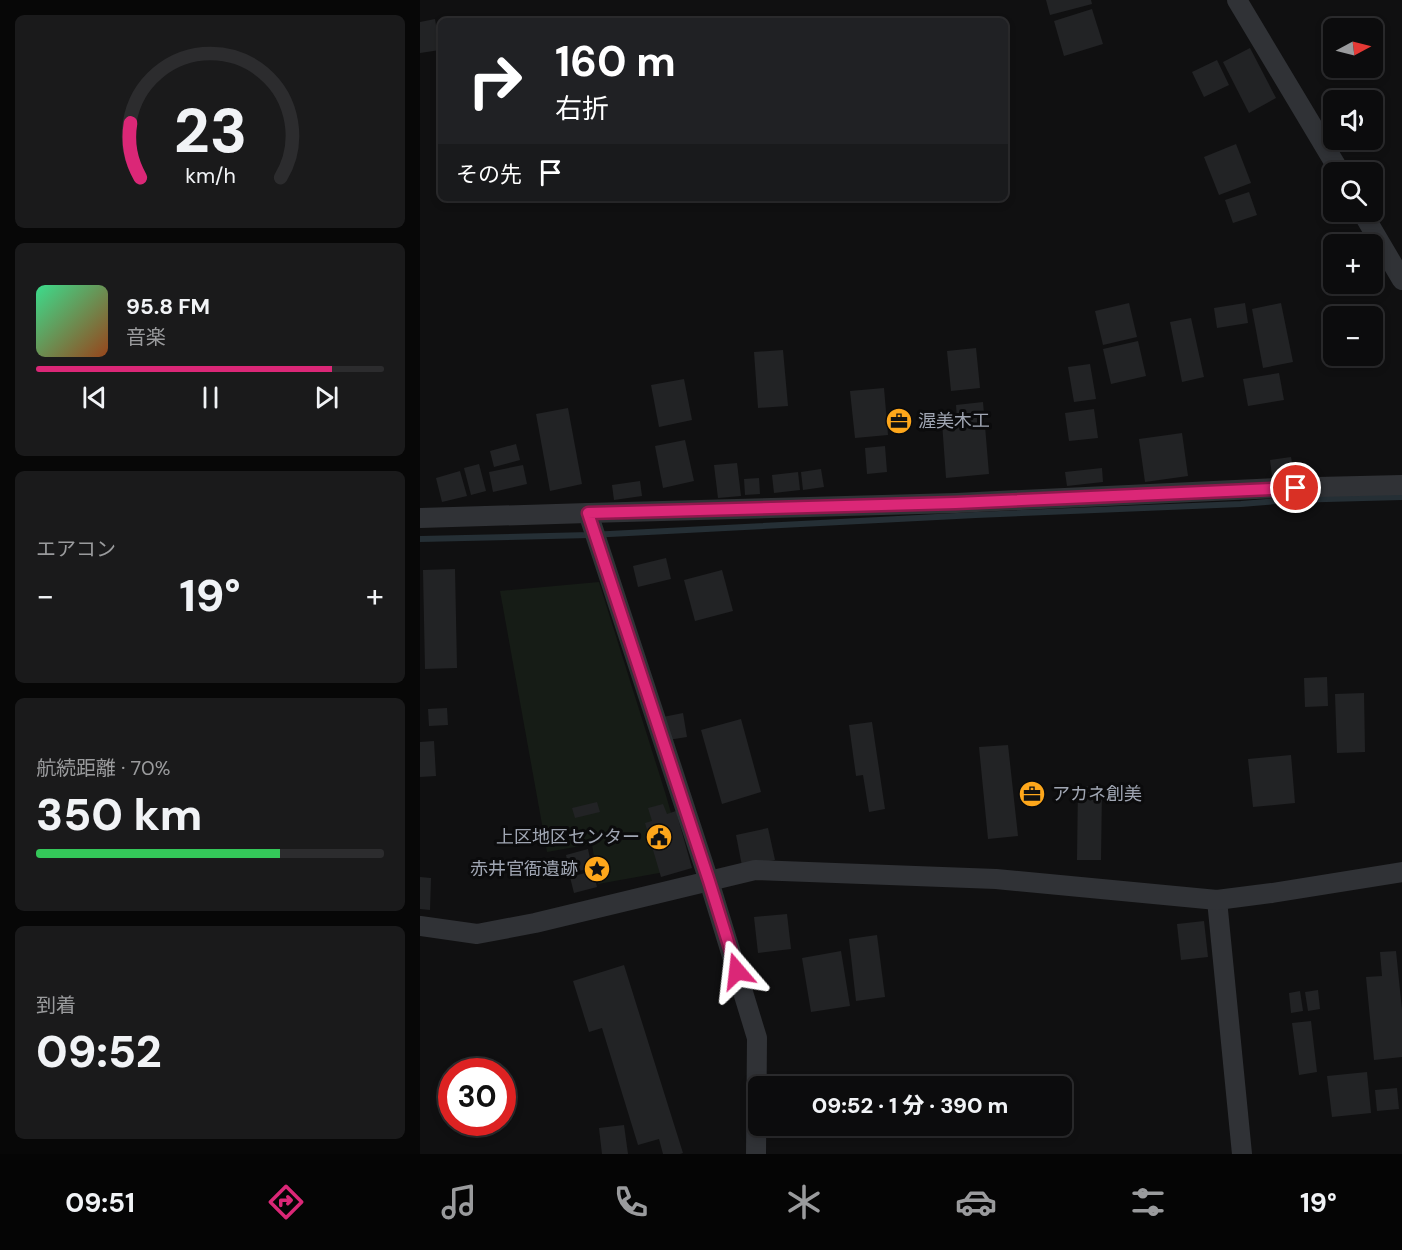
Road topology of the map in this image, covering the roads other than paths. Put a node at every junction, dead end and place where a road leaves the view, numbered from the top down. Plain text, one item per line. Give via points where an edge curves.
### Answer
1 (1237, 0) edge
2 (1334, 162) edge
3 (1368, 222) edge
4 (1402, 280) edge
5 (1402, 485) edge
6 (588, 513) junction
7 (420, 518) edge
8 (1402, 872) edge
9 (709, 881) junction
10 (1216, 900) junction
11 (420, 926) edge
12 (756, 1154) edge
13 (1242, 1154) edge

1 - 2 street
3 - 4 street
5 - 6 street
6 - 7 street
6 - 9 street
8 - 10 street
9 - 10 street via 755,870 996,879
9 - 11 street via 477,934
9 - 12 street via 757,1038
10 - 13 street

